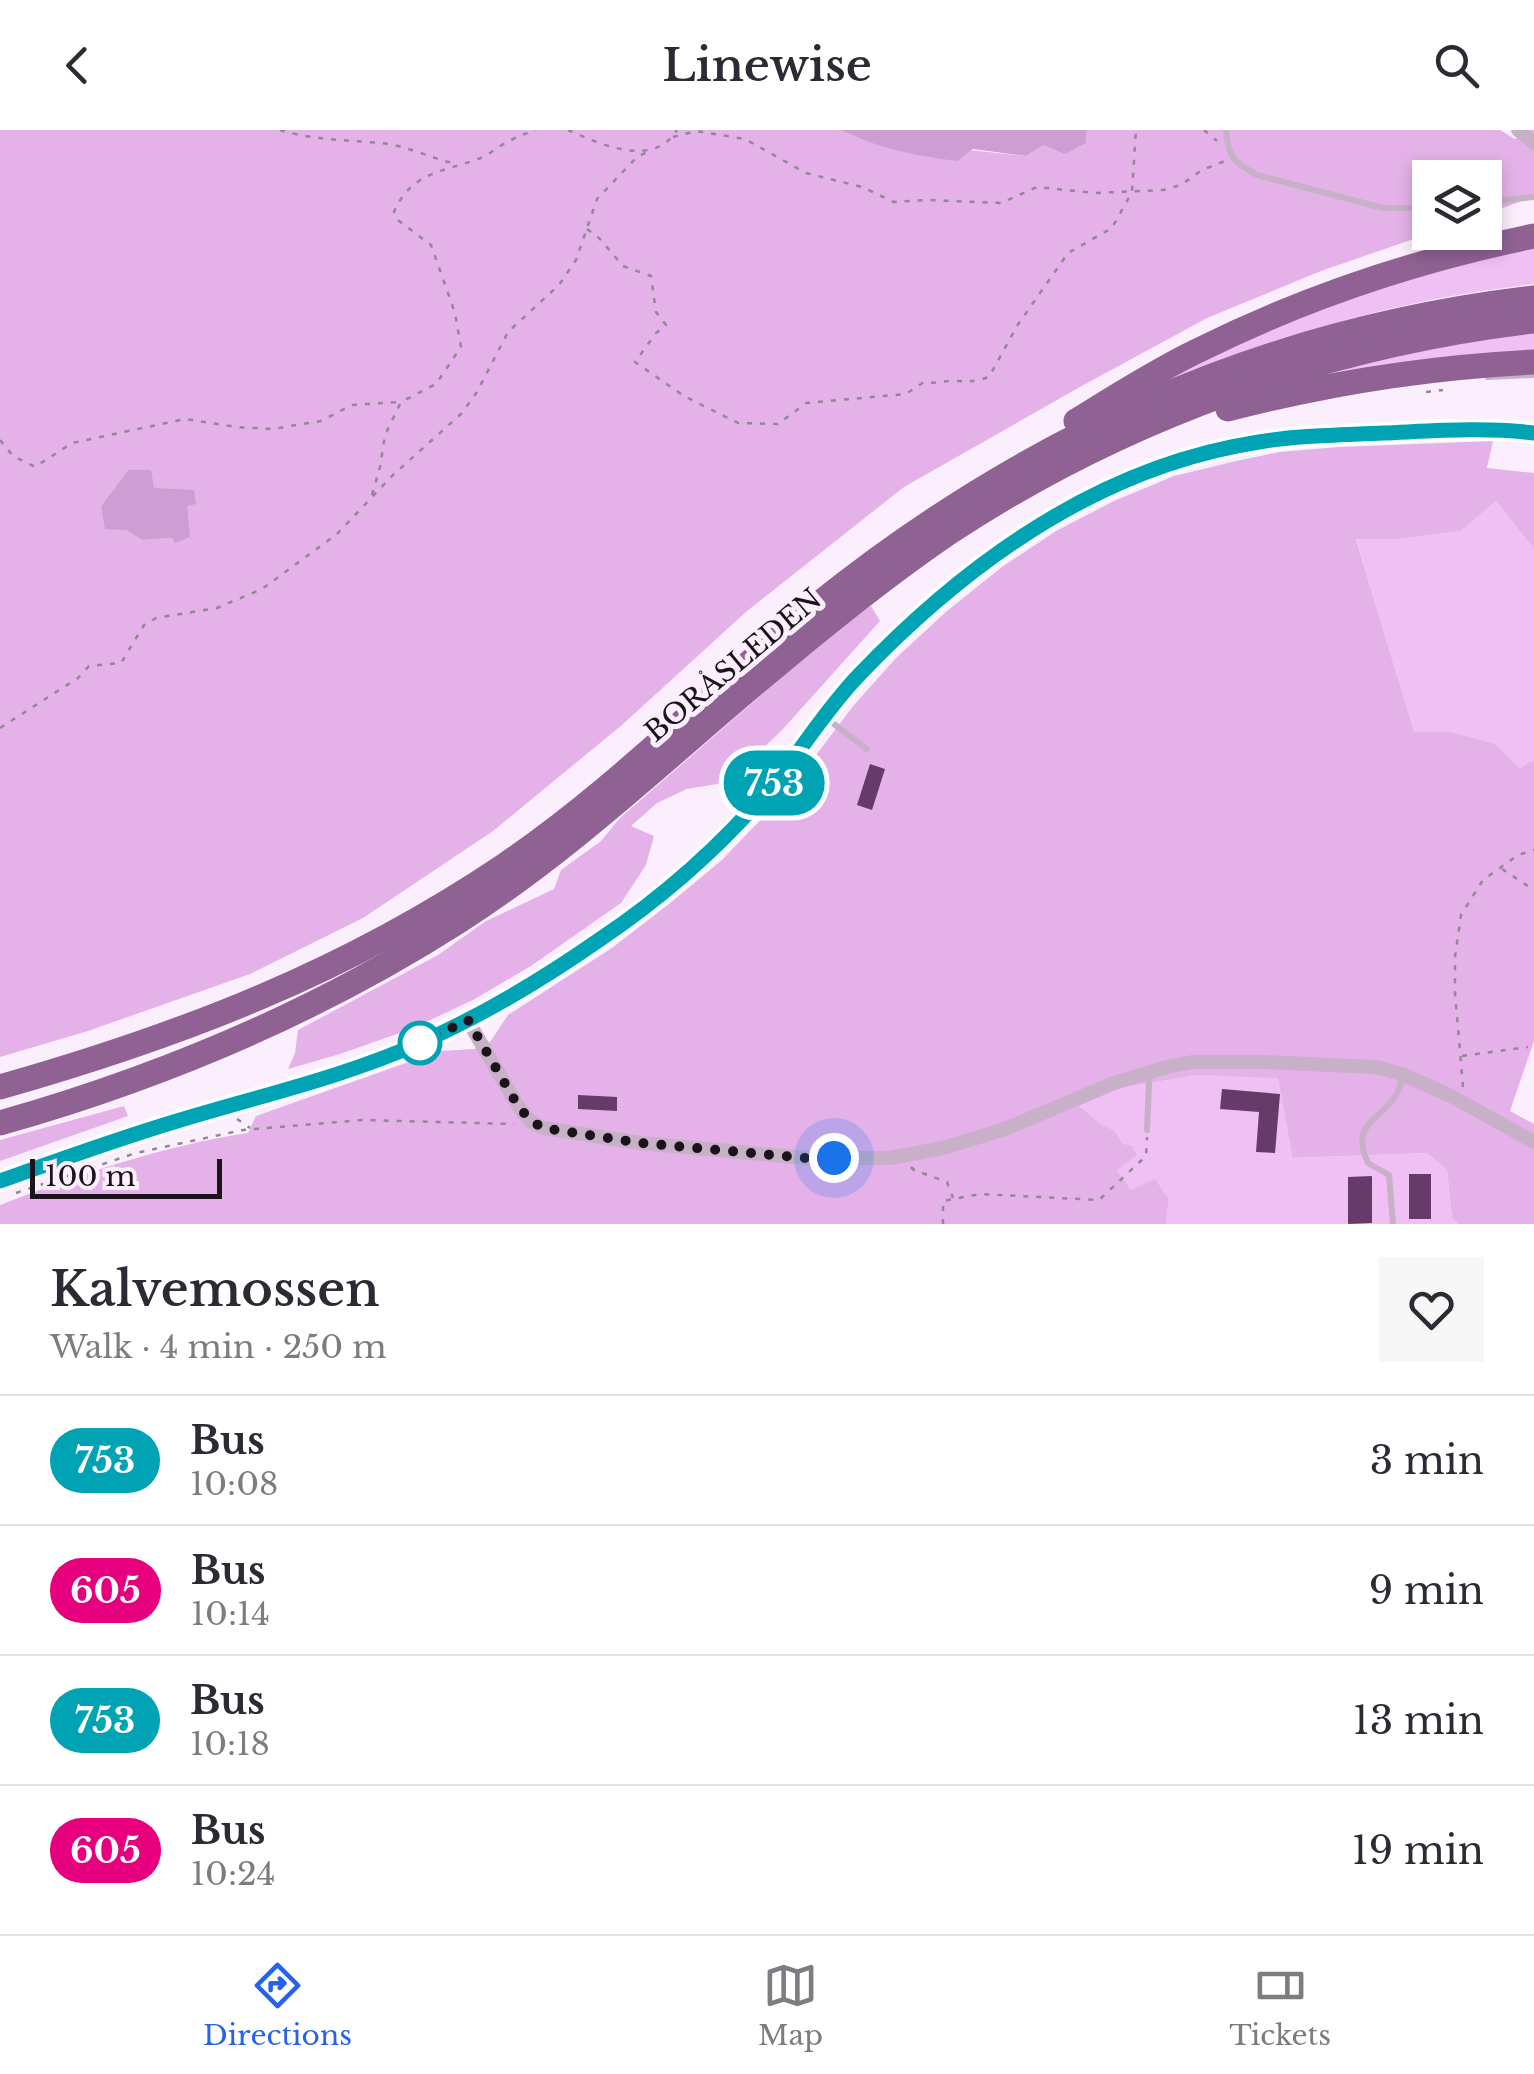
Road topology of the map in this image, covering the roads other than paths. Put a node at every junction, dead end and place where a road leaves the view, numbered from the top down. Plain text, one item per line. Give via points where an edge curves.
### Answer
1 (1226, 130) edge
2 (1518, 130) edge
3 (1534, 143) edge
4 (1534, 197) edge
5 (1502, 200) edge
6 (1412, 209) edge
7 (1534, 236) edge
8 (1534, 298) edge
9 (1534, 321) edge
10 (1534, 362) edge
11 (1534, 375) edge
12 (1482, 378) dead end
13 (1534, 432) edge
14 (1104, 445) junction
15 (941, 514) junction
16 (825, 718) junction
17 (867, 749) dead end
18 (468, 1020) junction
19 (1146, 1073) junction
20 (1402, 1074) junction
21 (0, 1088) edge
22 (0, 1123) edge
23 (1147, 1130) road end
24 (1534, 1142) edge
25 (0, 1181) edge
26 (1392, 1224) edge

1 - 6 lane via 1232,158 1257,176
2 - 3 street
4 - 5 lane
7 - 15 highway via 1398,270 1250,325 1033,447
8 - 15 highway, BORÅSLEDEN via 1342,333 1207,377 1065,442
9 - 14 highway, BORÅSLEDEN via 1376,348 1283,374
10 - 14 highway via 1276,396
11 - 12 lane
13 - 16 street via 1259,442 1143,474 1032,529 960,581 855,679
14 - 22 highway, BORÅSLEDEN via 1010,495 906,563 570,841 458,922 257,1031 128,1083
15 - 21 highway, BORÅSLEDEN via 816,607 556,827 440,906 350,958 239,1008
16 - 17 lane
16 - 18 street via 724,839 670,888 543,978
18 - 19 street via 518,1106 543,1128 806,1158 890,1158 943,1148
18 - 25 street via 376,1060
19 - 20 street via 1192,1062 1263,1062
19 - 23 lane
20 - 24 street
20 - 26 lane via 1396,1095 1362,1136 1368,1163 1388,1174

